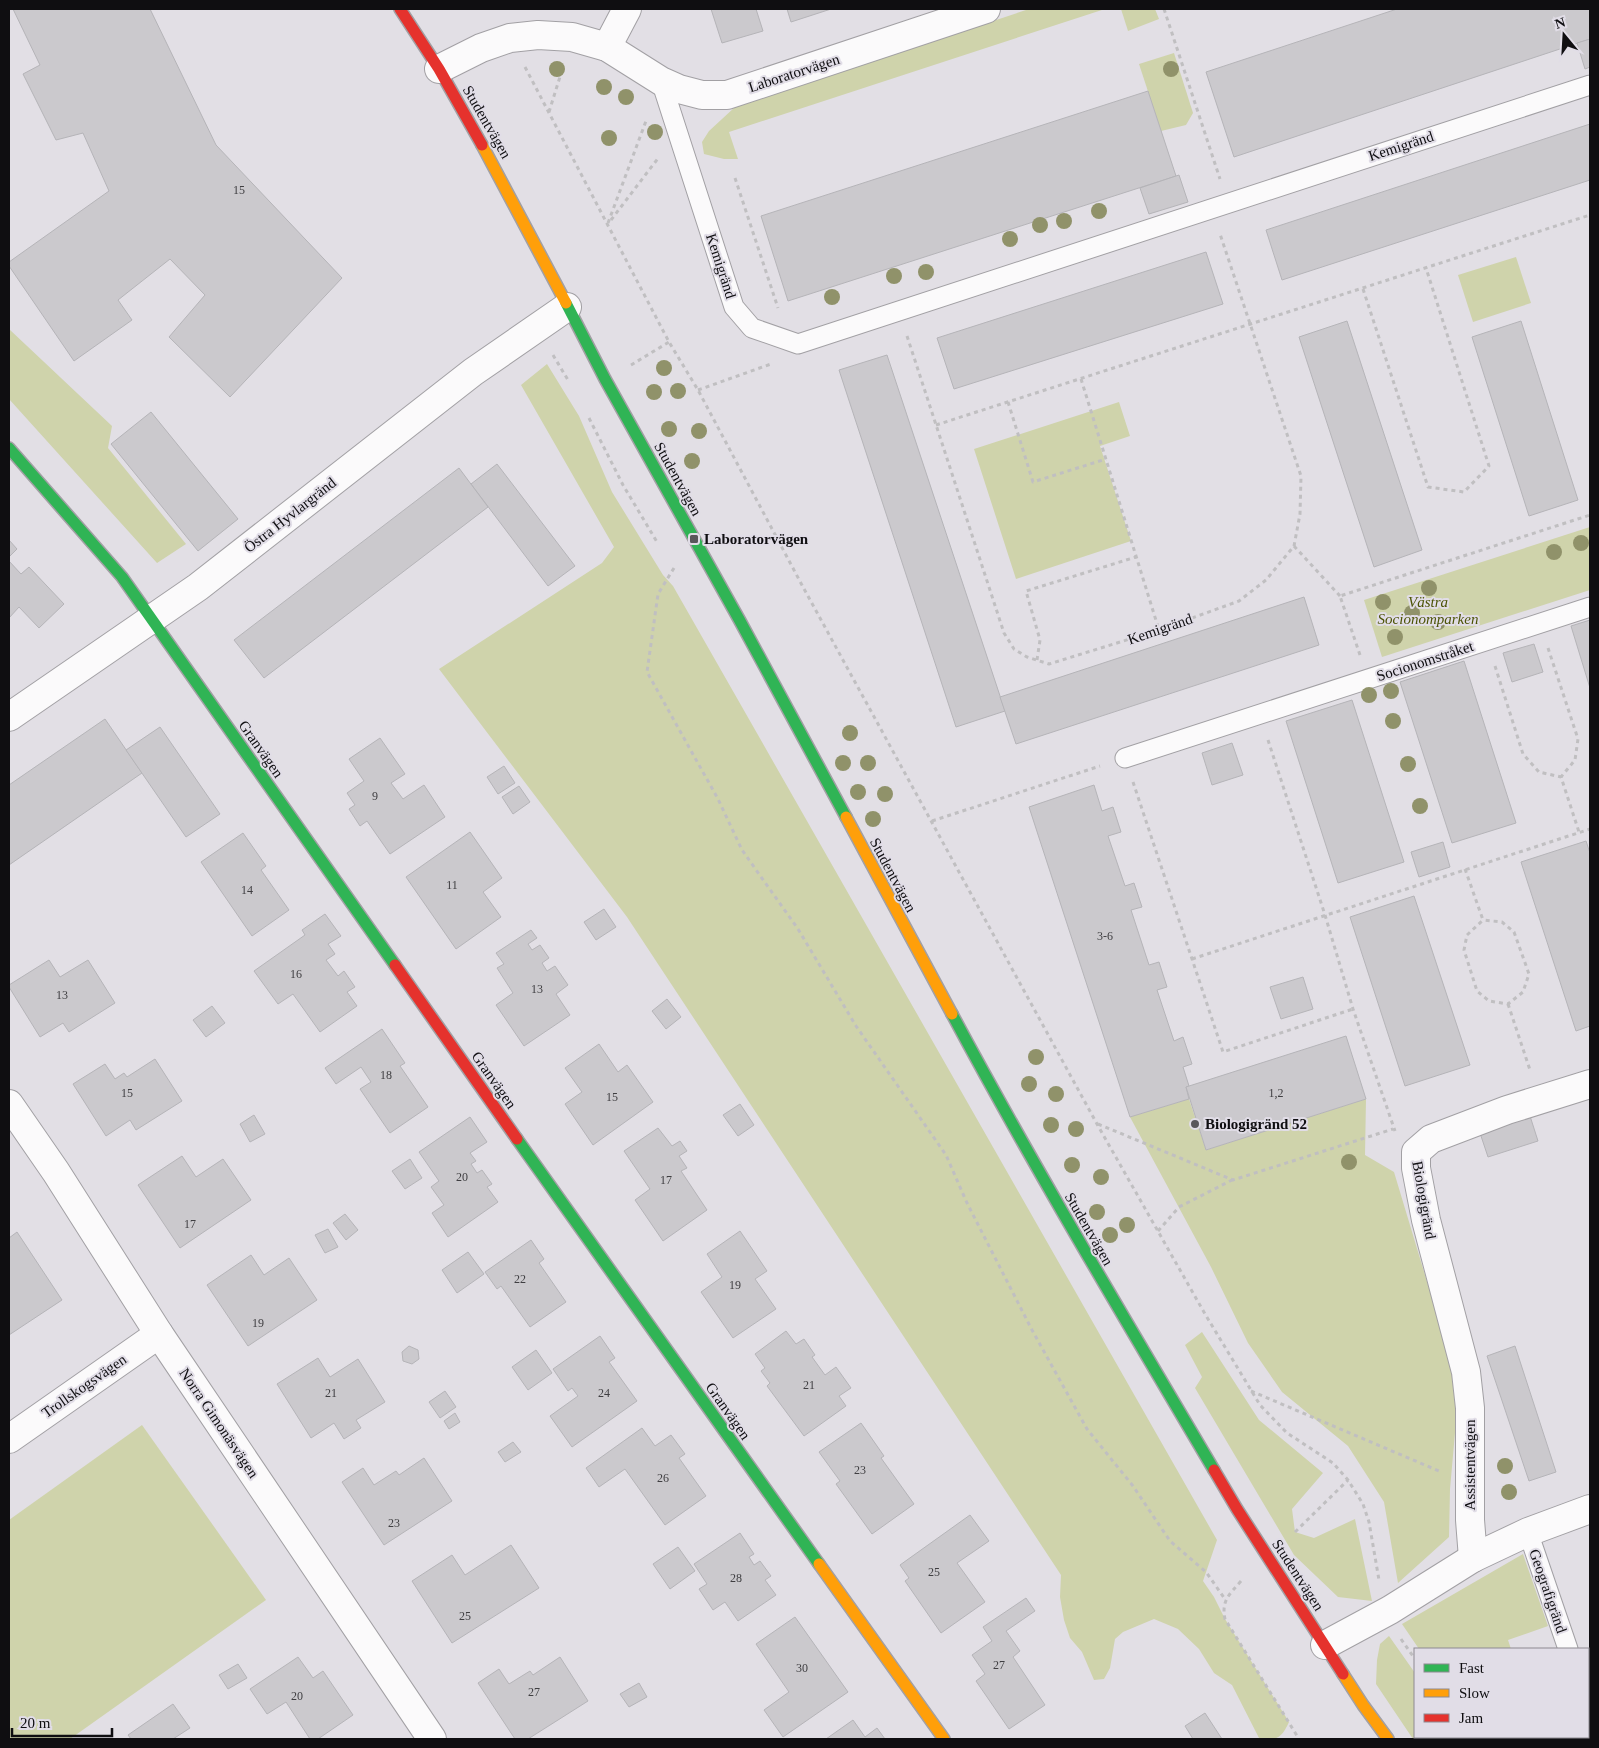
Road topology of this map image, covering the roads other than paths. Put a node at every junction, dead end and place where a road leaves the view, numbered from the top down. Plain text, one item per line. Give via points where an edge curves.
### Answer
1 (400, 9) edge
2 (627, 9) edge
3 (986, 9) edge
4 (608, 47) junction
5 (439, 69) junction
6 (660, 81) junction
7 (1590, 85) edge
8 (567, 307) junction
9 (9, 448) edge
10 (1590, 607) edge
11 (152, 620) junction
12 (9, 717) edge
13 (1125, 758) road end
14 (1590, 1084) edge
15 (9, 1104) edge
16 (158, 1334) junction
17 (1466, 1372) joint
18 (9, 1439) edge
19 (1590, 1509) edge
20 (1528, 1532) junction
21 (1473, 1558) junction
22 (1325, 1646) junction
23 (1568, 1648) edge
24 (432, 1739) edge
25 (944, 1739) edge
26 (1388, 1739) edge

1 - 5 street, Studentvägen
2 - 4 street
3 - 6 street, Laboratorvägen via 727,95 702,96
4 - 5 street, Laboratorvägen via 572,37 510,38
4 - 6 street, Laboratorvägen
5 - 8 street, Studentvägen via 504,182
6 - 7 lane, Kemigränd via 734,307 752,328 798,344
8 - 11 street, Östra Hyvlargränd via 473,372
8 - 22 street, Studentvägen via 740,620 986,1080 1227,1492
9 - 11 street, Granvägen via 122,577
10 - 13 lane, Socionomstråket
11 - 12 street, Östra Hyvlargränd
11 - 25 street, Granvägen
14 - 17 street, Biologigränd via 1507,1110 1431,1139 1416,1152 1426,1220
15 - 16 street, Norra Gimonäsvägen
16 - 18 street, Trollskogsvägen
16 - 24 street, Norra Gimonäsvägen
17 - 21 street, Assistentvägen via 1470,1408
19 - 20 street
20 - 21 street
20 - 23 lane, Geografigränd
21 - 22 street
22 - 26 street, Studentvägen

